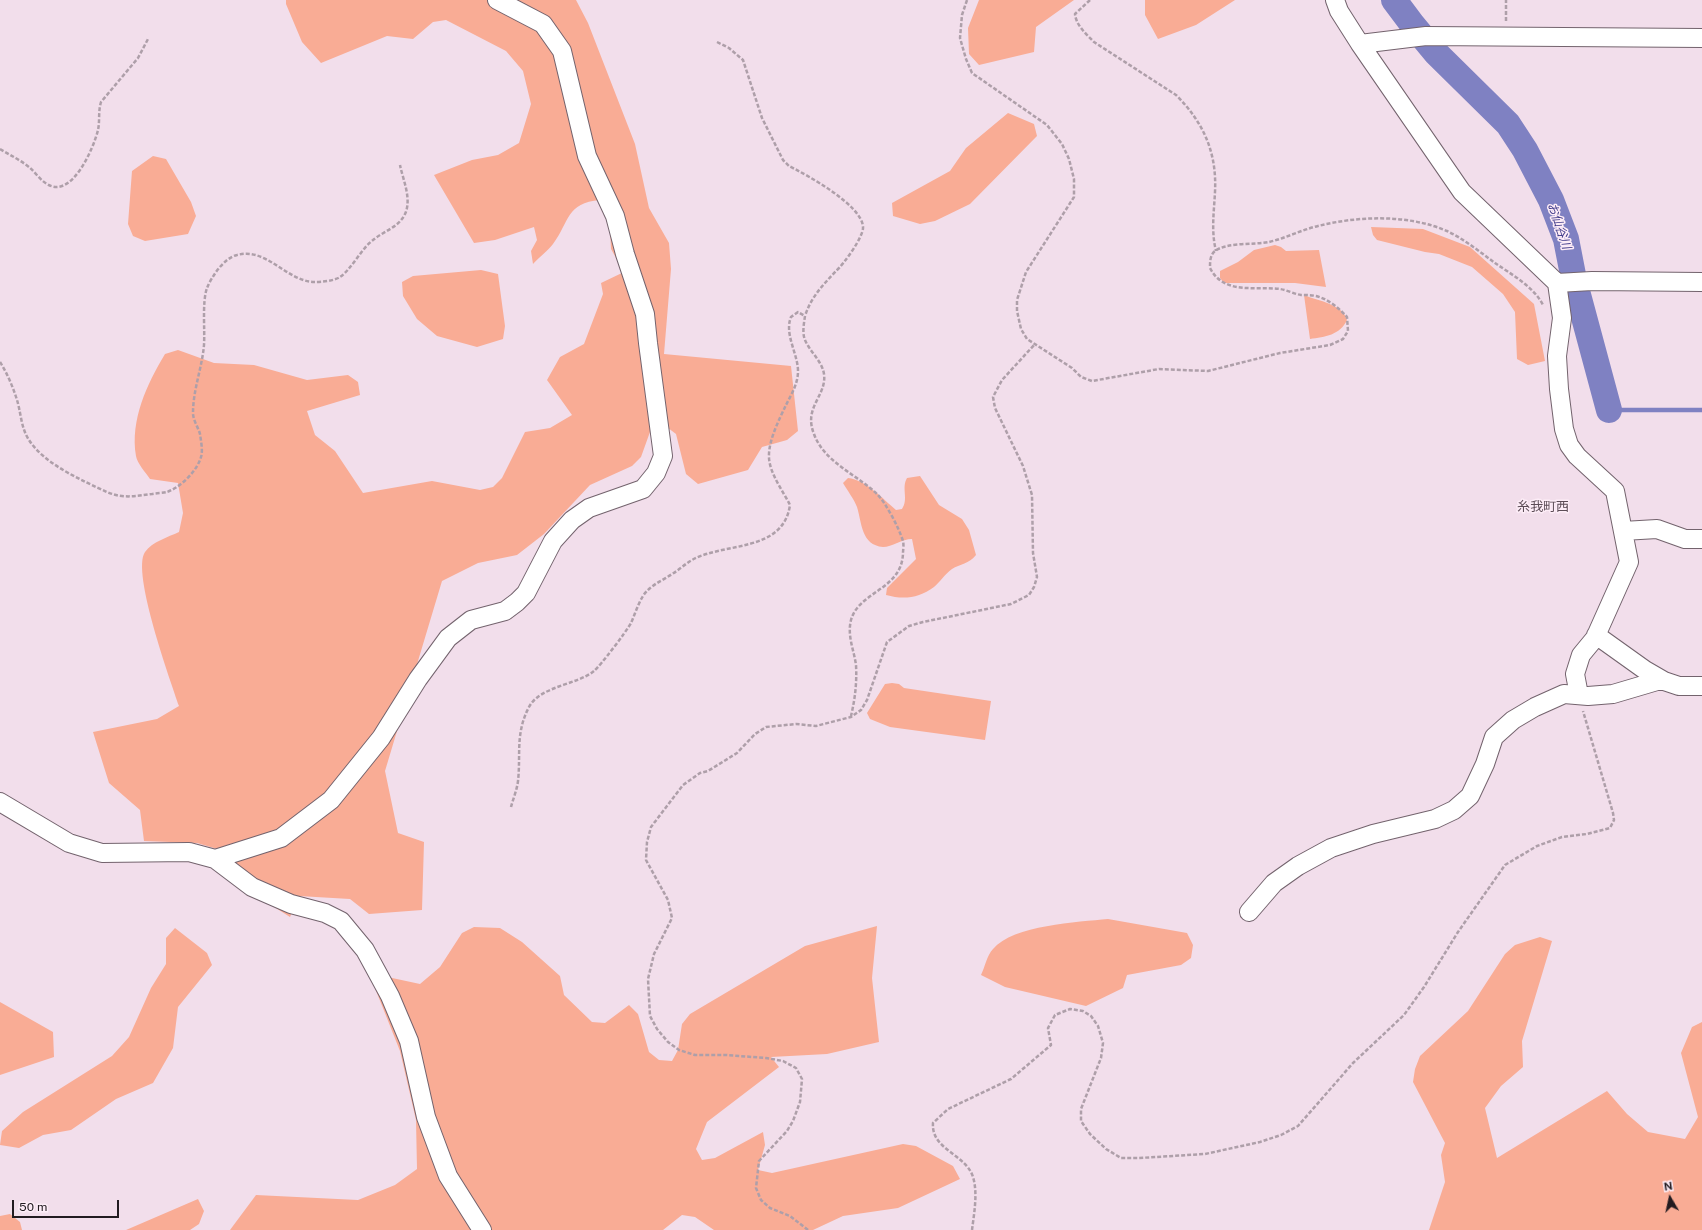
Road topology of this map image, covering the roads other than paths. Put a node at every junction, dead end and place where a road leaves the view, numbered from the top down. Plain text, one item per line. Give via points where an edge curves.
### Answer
1 (497, 0) edge
2 (1335, 0) edge
3 (1702, 38) edge
4 (1360, 44) junction
5 (1702, 282) edge
6 (1557, 283) junction
7 (1623, 531) junction
8 (1702, 539) edge
9 (1596, 636) junction
10 (1664, 681) junction
11 (1702, 686) edge
12 (1579, 695) junction
13 (0, 802) edge
14 (215, 859) junction
15 (1249, 912) dead end
16 (482, 1230) edge

1 - 14 street via 543,24 562,52 587,156 615,216 645,314 663,456 656,473 643,489 589,508 572,520 553,541 526,593 517,602 505,611 471,620 448,638 418,679 381,738 331,800 280,838
2 - 4 street
3 - 4 street via 1426,36
4 - 6 street via 1462,192
5 - 6 street
6 - 7 street via 1562,318 1557,356 1558,389 1564,428 1569,445 1577,456 1614,490
7 - 8 street via 1657,529 1685,540
7 - 9 street via 1629,562
9 - 10 street
9 - 12 street via 1581,655 1575,674
10 - 11 street via 1679,686
10 - 12 street via 1613,694
12 - 15 street via 1564,694 1535,707 1513,720 1494,737 1470,796 1454,810 1435,819 1373,834 1331,848 1274,882
13 - 14 street via 69,843 102,853 189,852
14 - 16 street via 252,887 341,921 365,950 390,996 409,1042 426,1117 448,1176

